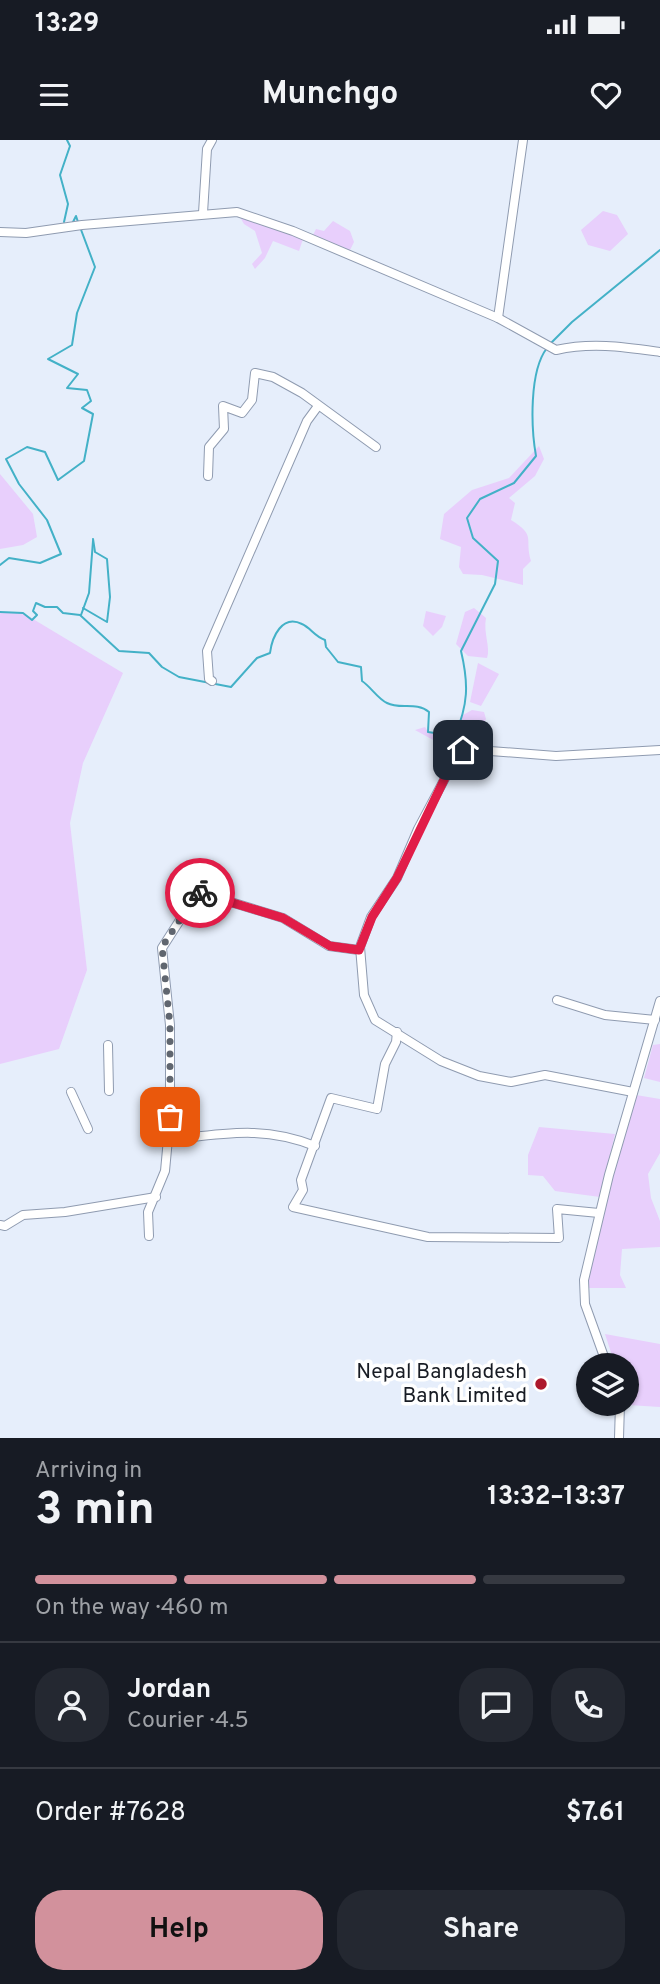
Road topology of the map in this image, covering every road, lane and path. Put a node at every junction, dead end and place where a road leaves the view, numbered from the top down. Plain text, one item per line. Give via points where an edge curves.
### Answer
1 (212, 140) edge
2 (523, 140) edge
3 (203, 213) junction
4 (0, 232) edge
5 (498, 318) junction
6 (660, 352) edge
7 (318, 406) junction
8 (376, 447) dead end
9 (208, 475) dead end
10 (212, 681) dead end
11 (660, 750) edge
12 (359, 950) junction
13 (557, 1000) dead end
14 (660, 1001) edge
15 (656, 1023) edge
16 (397, 1032) junction
17 (107, 1045) dead end
18 (109, 1091) dead end
19 (71, 1092) dead end
20 (633, 1092) junction
21 (88, 1129) dead end
22 (169, 1140) junction
23 (315, 1146) junction
24 (156, 1197) junction
25 (599, 1213) junction
26 (0, 1225) edge
27 (149, 1236) dead end
28 (602, 1353) edge
29 (620, 1416) edge
30 (619, 1438) edge

1 - 3 street via 206,149
2 - 5 street
3 - 4 street
3 - 5 street via 237,212 293,231
5 - 6 street via 556,350 603,344
7 - 8 street
7 - 9 street via 274,377 256,373 252,400 242,412 223,406 224,429 209,447
7 - 10 street via 307,421 207,652
11 - 12 street via 556,756 459,752
12 - 16 street via 363,995 375,1020
12 - 22 street via 330,946 283,918 198,892 162,947 170,1025
13 - 15 street via 605,1015
14 - 15 street
15 - 20 street
16 - 20 street via 441,1061 486,1078 511,1082 545,1075
16 - 23 street via 385,1063 377,1109 331,1098
17 - 18 street
19 - 21 street
20 - 25 street
22 - 23 street via 271,1132
22 - 24 street
23 - 25 street via 301,1180 303,1190 293,1207 428,1237 494,1239 559,1238 557,1209
24 - 26 street via 23,1215
24 - 27 street via 148,1212
25 - 28 street via 583,1288
29 - 30 street

